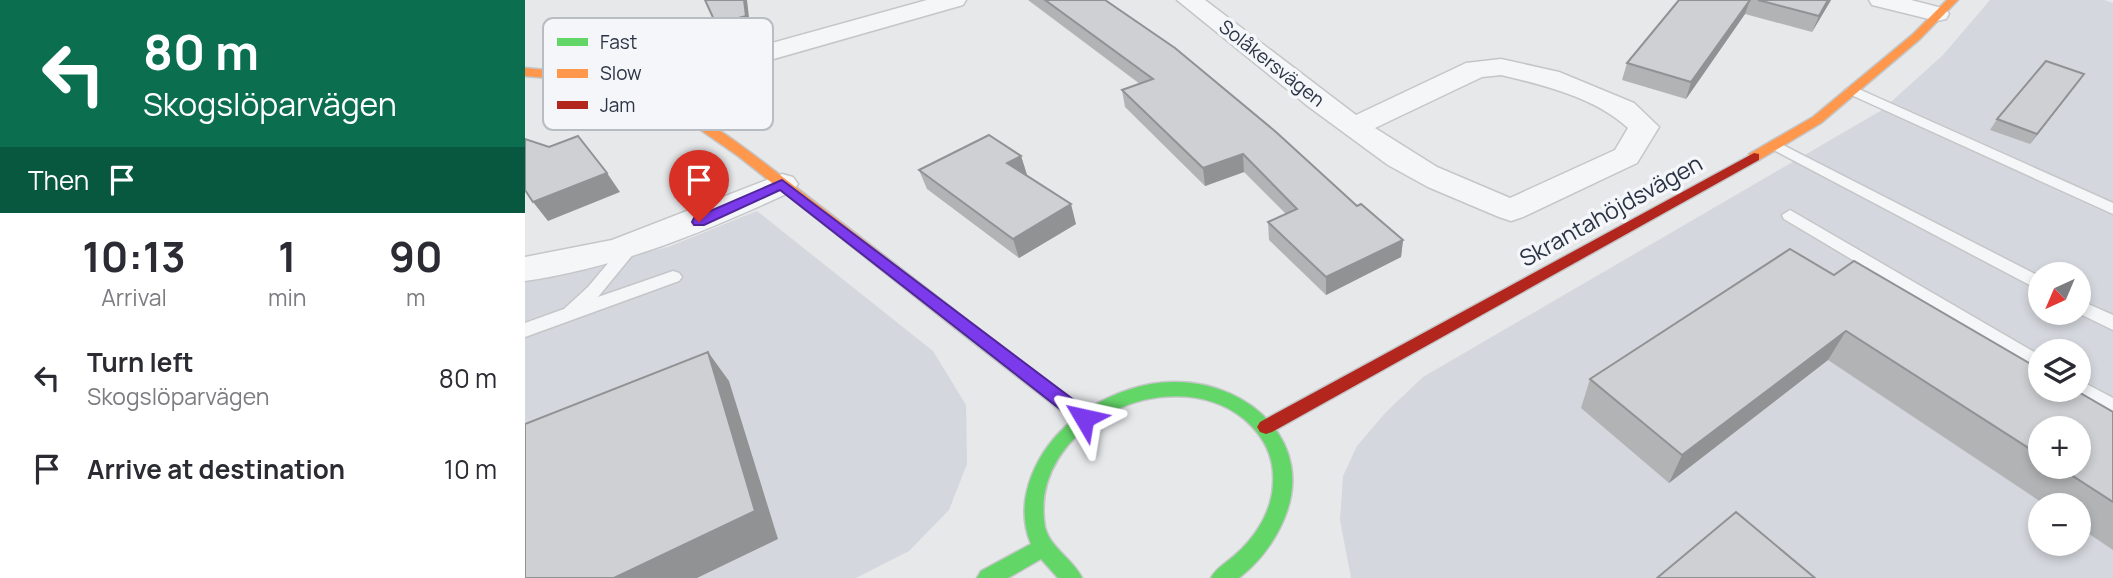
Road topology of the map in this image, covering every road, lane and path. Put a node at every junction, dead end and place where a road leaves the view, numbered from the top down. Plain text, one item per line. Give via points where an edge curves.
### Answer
1 (954, 0) edge
2 (1189, 0) edge
3 (1881, 0) edge
4 (1945, 7) edge
5 (773, 51) edge
6 (525, 72) edge
7 (543, 74) edge
8 (1852, 90) junction
9 (1354, 127) junction
10 (710, 130) edge
11 (1775, 145) junction
12 (782, 184) junction
13 (2113, 209) edge
14 (1790, 215) dead end
15 (631, 247) junction
16 (525, 269) edge
17 (673, 277) dead end
18 (2028, 278) edge
19 (2091, 312) edge
20 (568, 316) junction
21 (2113, 324) edge
22 (525, 330) edge
23 (2028, 357) edge
24 (2091, 395) edge
25 (2113, 408) edge
26 (1084, 418) junction
27 (1266, 428) junction
28 (1044, 547) junction
29 (1228, 577) edge
30 (988, 578) edge
31 (1072, 578) edge

1 - 5 street
2 - 9 street, Solåkersvägen
3 - 4 street
4 - 8 street, Skrantahöjdsvägen
6 - 7 street
8 - 11 street, Skrantahöjdsvägen via 1817,120
8 - 13 lane
9 - 9 street, Solåkersvägen via 1456,189 1511,210 1626,156 1644,127 1625,109 1549,78 1501,67 1476,69
10 - 12 street
11 - 18 lane
11 - 27 street, Skrantahöjdsvägen
12 - 15 street
12 - 26 street
14 - 23 lane
15 - 16 street
15 - 20 lane
17 - 20 lane
19 - 21 lane
20 - 22 lane
24 - 25 lane
26 - 27 street via 1130,394 1188,388 1240,404
26 - 28 street via 1053,450 1038,481 1034,515
27 - 29 street via 1284,474 1279,510 1261,544
28 - 30 street
28 - 31 street via 1056,566

